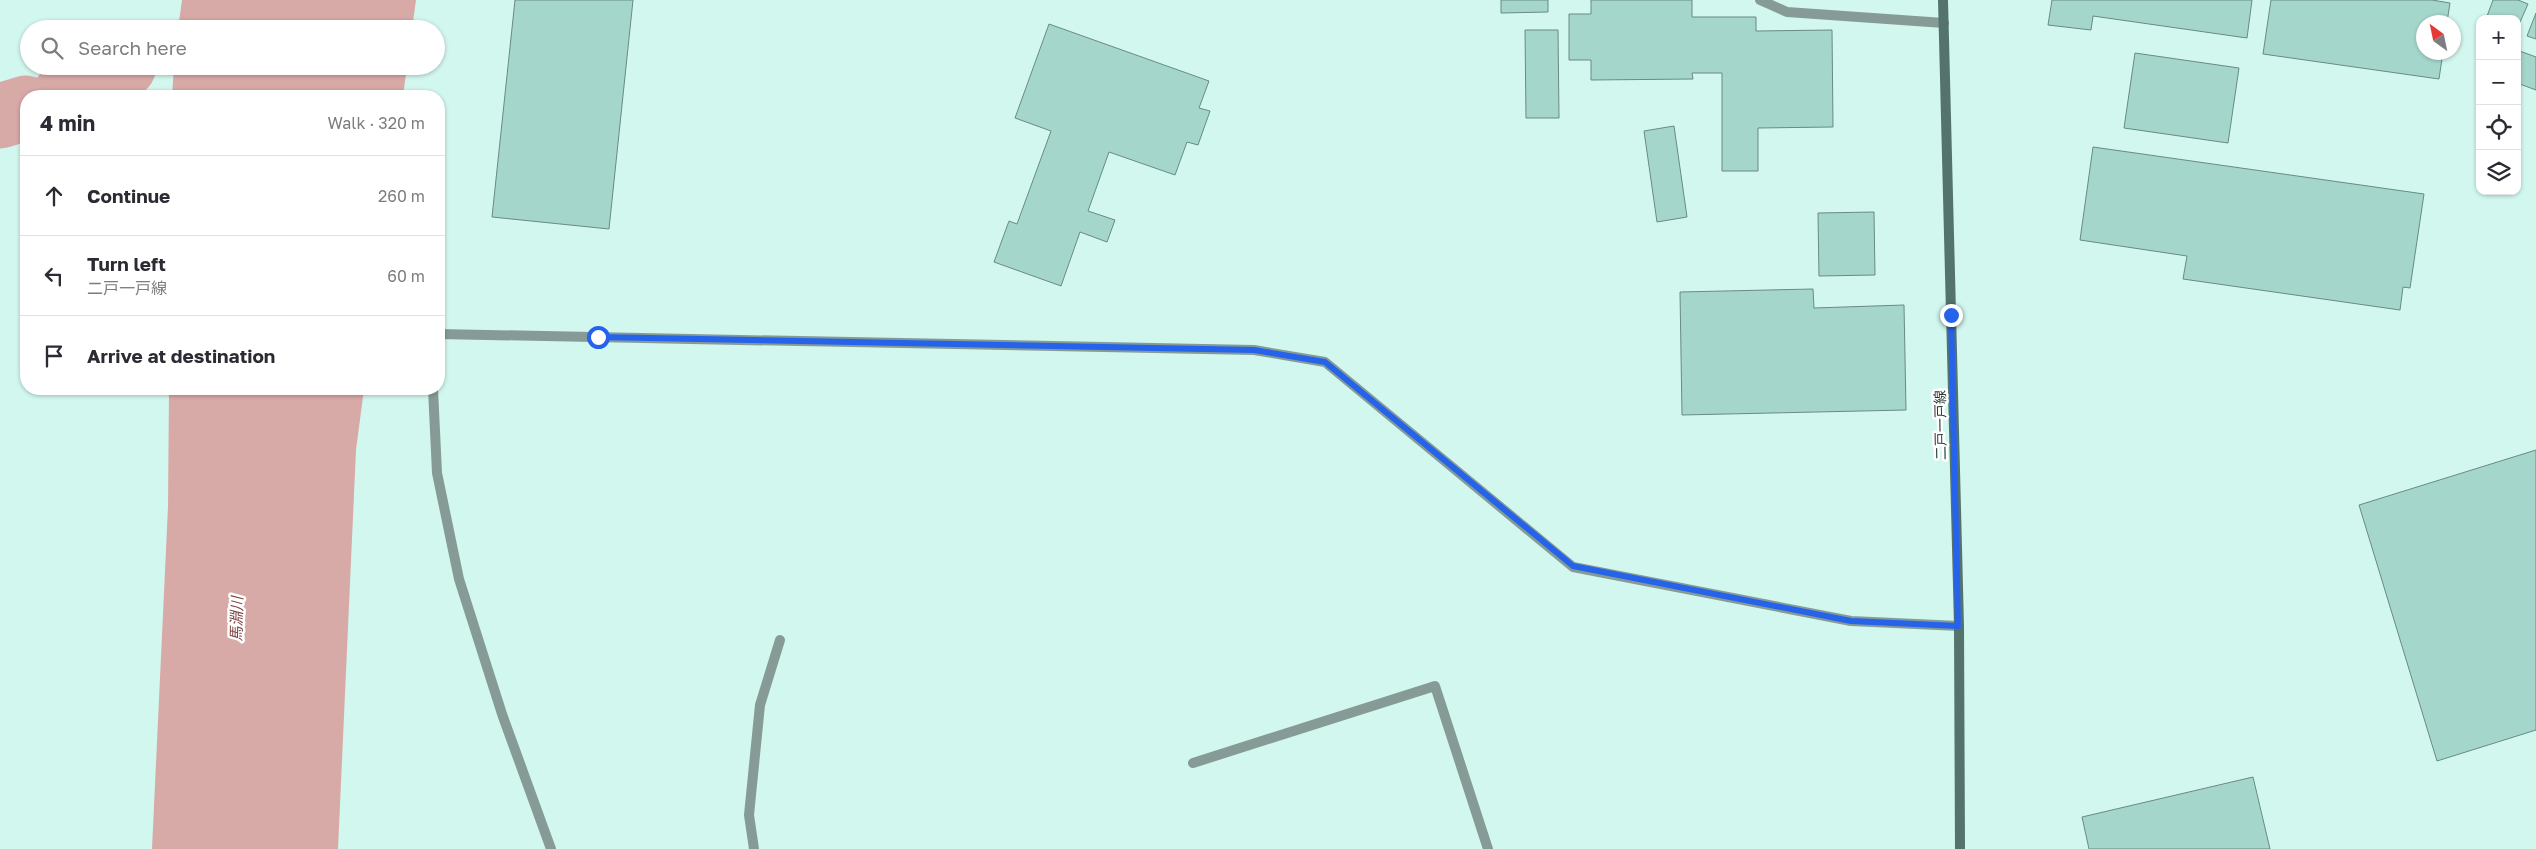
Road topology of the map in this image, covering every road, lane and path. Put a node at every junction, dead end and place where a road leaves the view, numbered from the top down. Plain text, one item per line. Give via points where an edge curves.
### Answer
1 (1760, 0) edge
2 (1943, 0) edge
3 (1944, 23) junction
4 (445, 334) edge
5 (433, 395) edge
6 (1958, 626) junction
7 (780, 640) dead end
8 (1193, 763) dead end
9 (551, 849) edge
10 (754, 849) edge
11 (1488, 849) edge
12 (1960, 849) edge

1 - 3 street via 1787,12
2 - 3 main road, 二戸一戸線
3 - 6 main road, 二戸一戸線
4 - 6 street via 1254,350 1325,362 1573,566 1851,621
5 - 9 street via 437,473 459,579 502,714
6 - 12 main road, 二戸一戸線
7 - 10 street via 760,705 749,815
8 - 11 street via 1435,686

